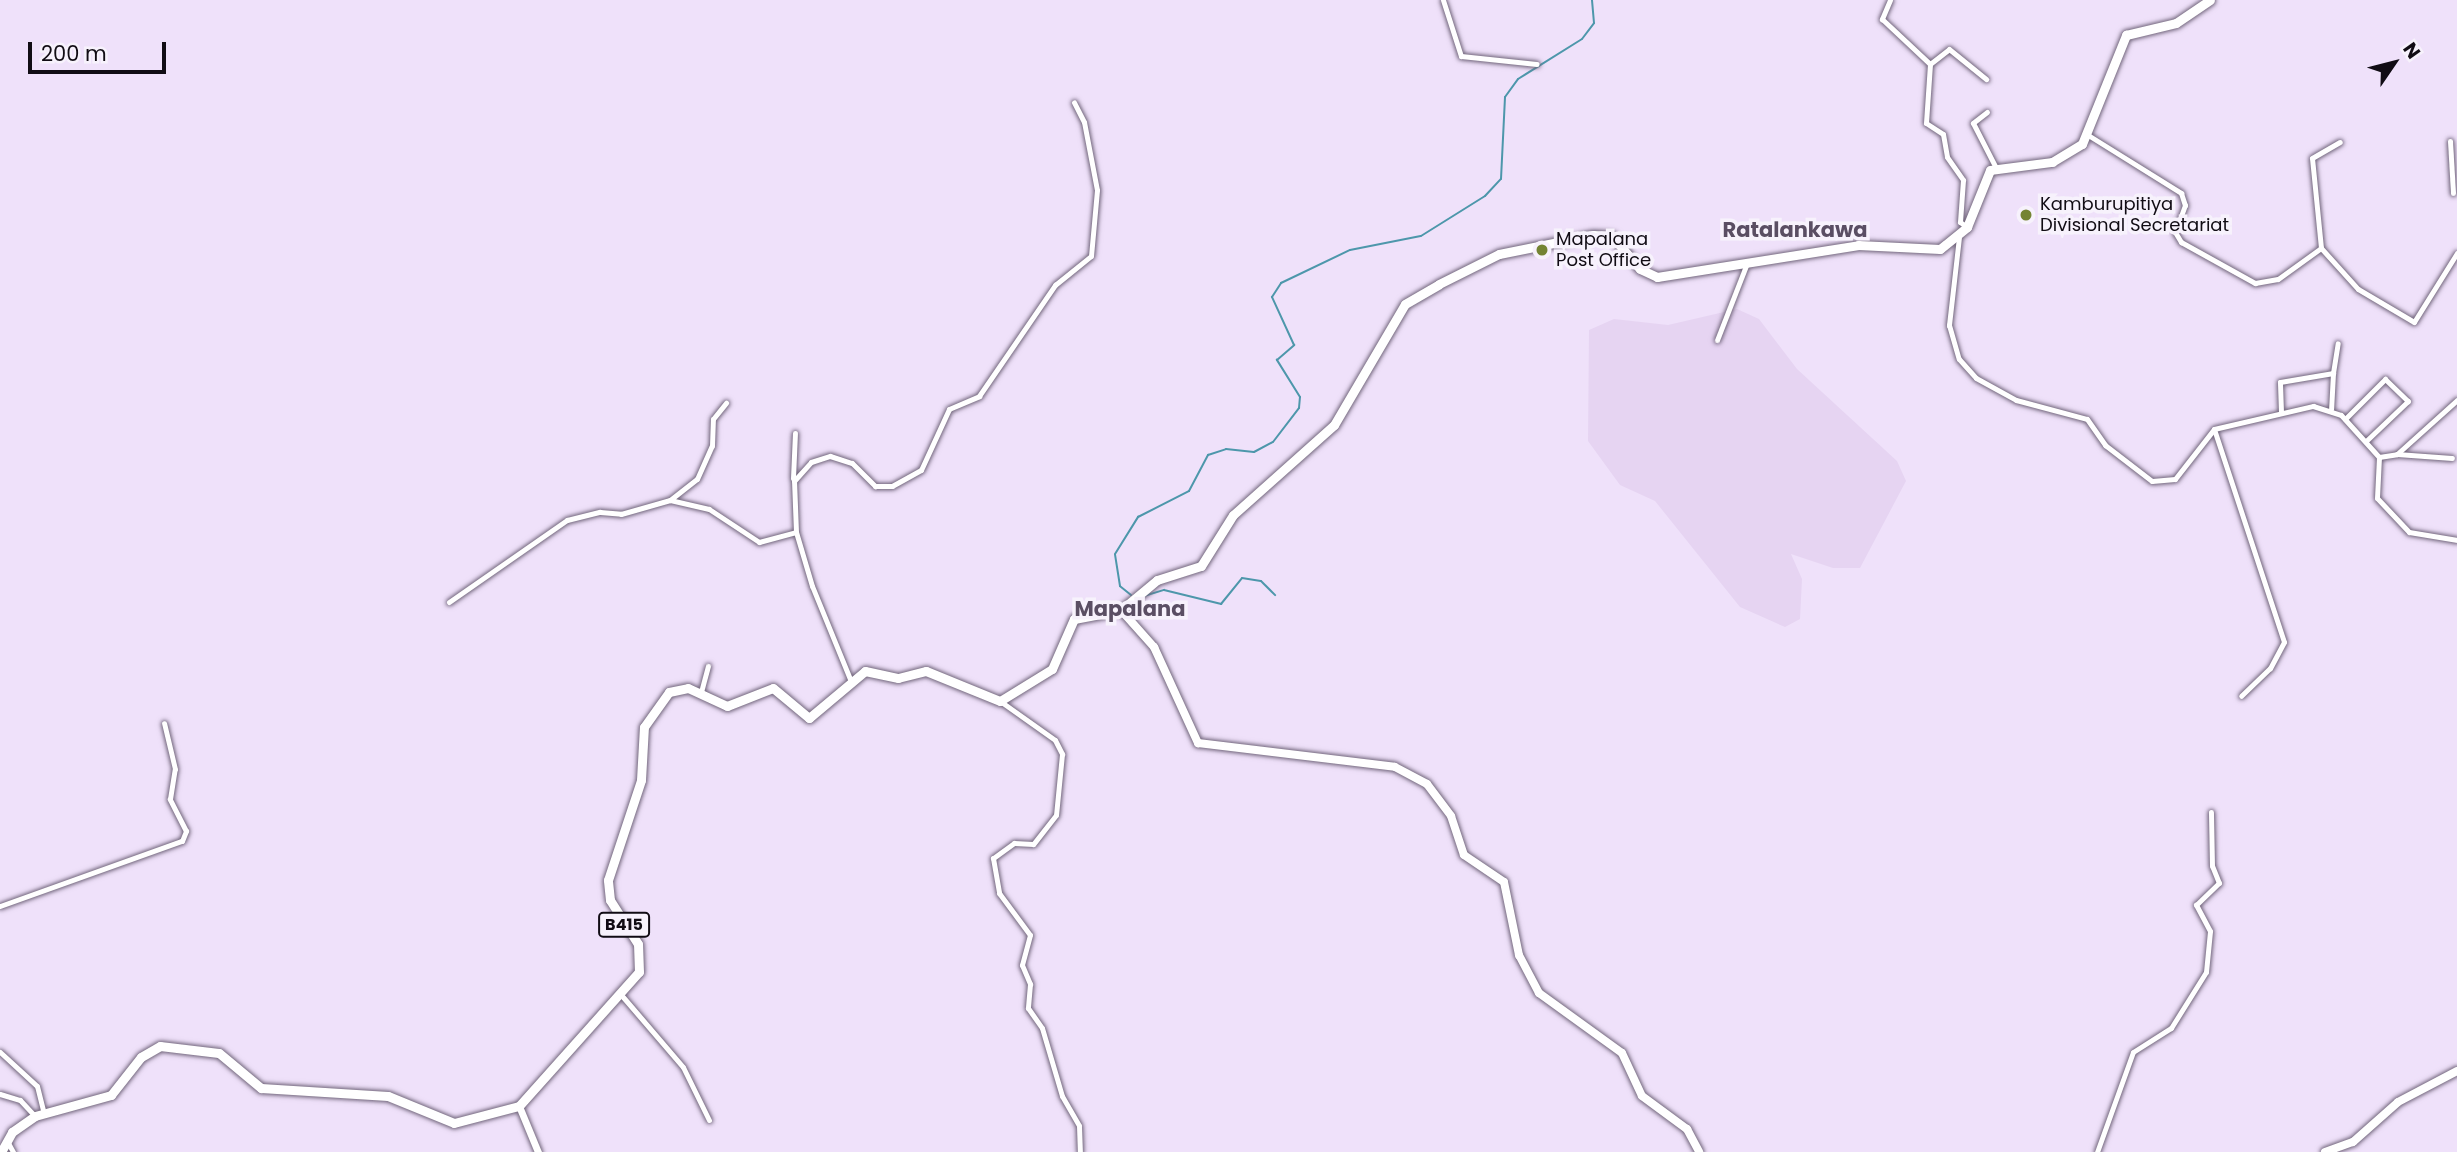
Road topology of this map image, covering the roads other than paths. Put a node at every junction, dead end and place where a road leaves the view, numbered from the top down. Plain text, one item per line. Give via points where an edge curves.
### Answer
1 (1443, 0) edge
2 (1890, 0) edge
3 (2210, 0) edge
4 (1537, 64) dead end
5 (1930, 64) junction
6 (1986, 79) dead end
7 (1074, 102) dead end
8 (1987, 112) dead end
9 (2088, 135) junction
10 (2450, 141) dead end
11 (2340, 142) dead end
12 (1996, 167) junction
13 (2456, 195) edge
14 (1966, 227) junction
15 (1959, 237) junction
16 (2320, 248) junction
17 (2457, 253) edge
18 (1747, 260) junction
19 (1717, 340) dead end
20 (2338, 343) dead end
21 (2333, 373) junction
22 (2457, 400) edge
23 (726, 403) dead end
24 (2330, 409) junction
25 (2281, 412) junction
26 (2345, 419) junction
27 (2214, 429) junction
28 (795, 433) dead end
29 (2366, 441) junction
30 (2397, 454) junction
31 (2379, 457) junction
32 (2452, 458) dead end
33 (794, 481) junction
34 (670, 500) junction
35 (796, 532) junction
36 (2457, 540) edge
37 (449, 602) dead end
38 (1121, 610) junction
39 (708, 666) dead end
40 (850, 679) junction
41 (701, 692) junction
42 (2241, 696) dead end
43 (1000, 701) junction
44 (164, 723) dead end
45 (2211, 812) dead end
46 (0, 906) edge
47 (623, 997) junction
48 (0, 1052) edge
49 (2457, 1071) edge
50 (0, 1094) edge
51 (519, 1105) junction
52 (39, 1115) junction
53 (709, 1120) dead end
54 (7, 1141) junction
55 (1, 1152) edge
56 (13, 1152) edge
57 (538, 1152) edge
58 (1080, 1152) edge
59 (1699, 1152) edge
60 (2097, 1152) edge
61 (2325, 1152) edge

1 - 4 street via 1461,56
2 - 5 street via 1882,19
3 - 9 main road via 2176,23 2126,35
5 - 6 street via 1949,49
5 - 14 street via 1926,123 1943,134 1947,157 1963,180 1960,222
7 - 33 street via 1084,122 1097,190 1091,256 1055,285 979,396 949,409 921,470 892,485 874,486 852,463 830,456 811,462
8 - 12 street via 1973,123
9 - 12 main road via 2052,162
9 - 16 street via 2181,193 2185,205 2175,237 2255,283 2278,279
10 - 13 street
11 - 16 street via 2312,158
12 - 14 main road via 1983,177
14 - 15 main road
15 - 18 main road via 1931,251 1858,245
15 - 27 street via 1951,344 1976,378 2016,400 2087,419 2105,445 2152,481 2175,479
16 - 17 street via 2358,289 2414,322
18 - 19 street
18 - 38 main road via 1657,277 1640,269 1612,236 1593,234 1499,254 1439,284 1405,304 1334,425 1233,515 1201,566 1143,590
20 - 21 street
21 - 24 street
21 - 25 street via 2280,382
22 - 30 street
23 - 34 street via 713,419 712,446 697,479
24 - 25 street
24 - 26 street
25 - 27 street
26 - 29 street
26 - 29 street via 2385,379 2407,401
27 - 42 street via 2284,642 2270,668
28 - 33 street
29 - 31 street
30 - 31 street
30 - 32 street
31 - 36 street via 2377,498 2409,532
33 - 35 street
34 - 35 street via 709,509 759,542
34 - 37 street via 567,520
35 - 40 street
38 - 43 main road via 1074,619 1052,669
38 - 59 main road via 1154,647 1198,743 1382,765 1427,784 1451,816 1464,855 1504,882 1519,955 1539,993 1622,1053 1642,1096 1687,1129
39 - 41 street
40 - 41 main road, B415 via 809,718 773,688 727,706
40 - 43 main road via 865,671 898,678 935,672
41 - 47 main road, B415 via 669,692 644,727 641,780 608,880 610,900 640,957 637,978
43 - 58 street via 1022,723 1055,740 1062,754 1056,815 1033,844 1014,843 993,858 999,893 1030,935 1022,965 1030,984 1028,1008 1042,1028 1062,1096 1079,1126
44 - 46 street via 175,769 170,799 187,831 182,841
45 - 60 street via 2212,866 2220,883 2196,905 2210,931 2206,972 2171,1028 2133,1052
47 - 51 main road, B415
47 - 53 street via 683,1067
48 - 52 street via 37,1086
49 - 61 main road via 2398,1102 2359,1139
50 - 52 street via 20,1100
51 - 52 main road via 454,1123 388,1096 261,1088 219,1053 160,1046 141,1057 111,1095
51 - 57 street
52 - 54 main road
54 - 55 main road
54 - 56 street

